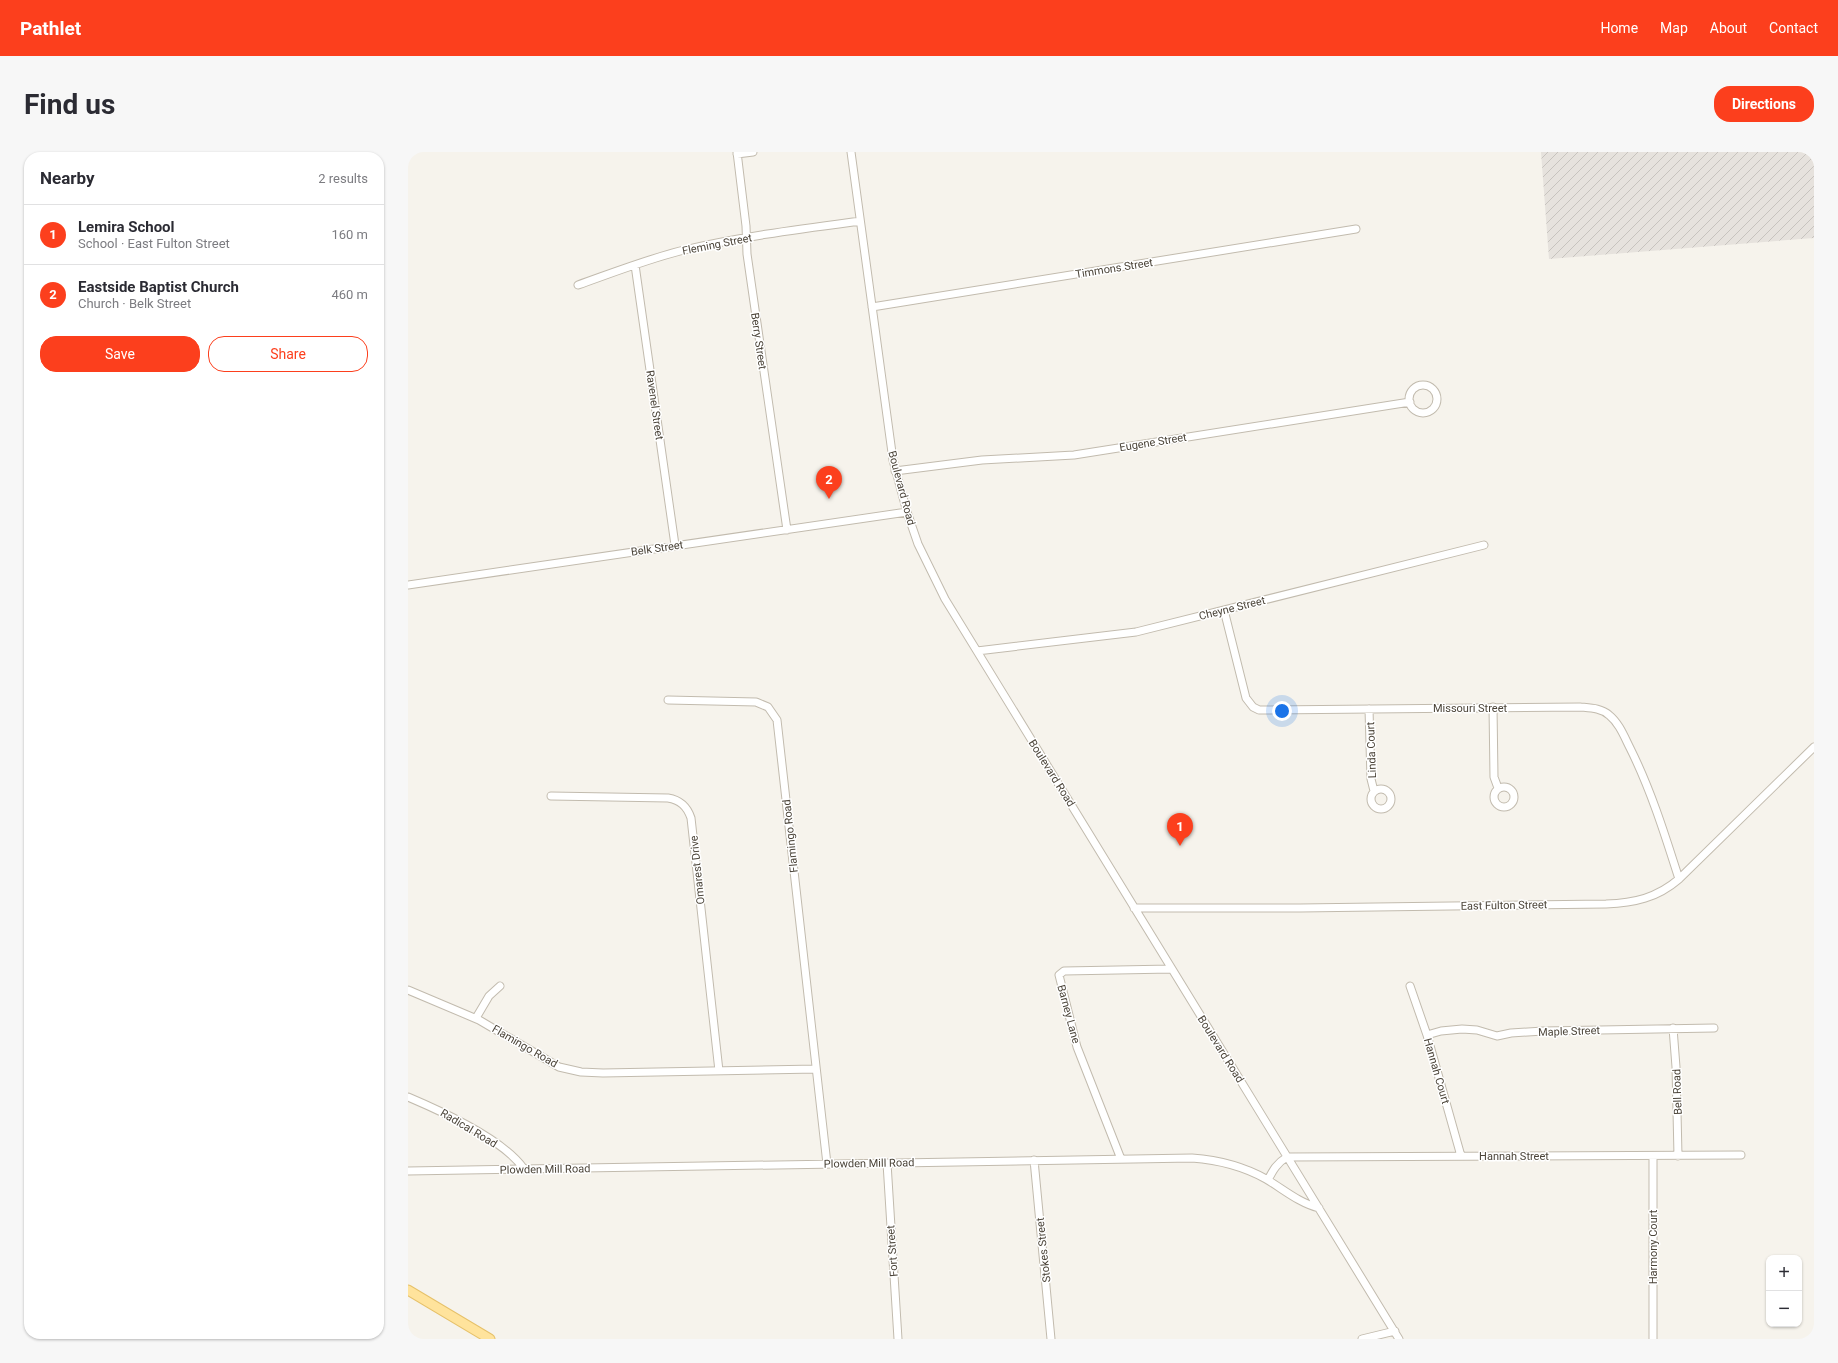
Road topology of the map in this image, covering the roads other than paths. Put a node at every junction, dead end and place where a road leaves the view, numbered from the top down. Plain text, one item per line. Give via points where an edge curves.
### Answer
1 (753, 152) edge
2 (851, 152) edge
3 (737, 153) edge
4 (860, 221) junction
5 (1356, 229) dead end
6 (747, 239) junction
7 (635, 265) junction
8 (578, 285) dead end
9 (872, 307) junction
10 (1410, 402) junction
11 (895, 471) junction
12 (907, 512) junction
13 (787, 530) junction
14 (676, 545) junction
15 (1484, 545) dead end
16 (408, 585) edge
17 (1224, 610) junction
18 (977, 651) junction
19 (668, 700) dead end
20 (1492, 707) junction
21 (1370, 709) junction
22 (1814, 747) edge
23 (1498, 788) dead end
24 (1374, 791) dead end
25 (551, 796) dead end
26 (1679, 879) junction
27 (1134, 908) junction
28 (1171, 969) junction
29 (500, 986) dead end
30 (1410, 986) dead end
31 (408, 990) edge
32 (476, 1018) junction
33 (1673, 1028) junction
34 (1714, 1028) dead end
35 (1427, 1035) junction
36 (816, 1069) junction
37 (719, 1070) junction
38 (408, 1096) edge
39 (1741, 1155) dead end
40 (1461, 1156) junction
41 (1653, 1156) junction
42 (1678, 1156) junction
43 (1287, 1157) junction
44 (1121, 1159) junction
45 (1034, 1160) junction
46 (886, 1163) junction
47 (827, 1164) junction
48 (524, 1169) junction
49 (408, 1171) edge
50 (1268, 1180) junction
51 (1319, 1208) junction
52 (408, 1290) edge
53 (1394, 1331) junction
54 (490, 1339) edge
55 (898, 1339) edge
56 (1051, 1339) edge
57 (1362, 1339) edge
58 (1399, 1339) edge
59 (1653, 1339) edge

1 - 3 street
2 - 4 street, Boulevard Road
3 - 6 street, Berry Street
4 - 6 street, Fleming Street
4 - 9 street, Boulevard Road
5 - 9 street, Timmons Street
6 - 7 street, Fleming Street via 678,252
6 - 13 street, Berry Street via 747,254
7 - 8 street, Fleming Street
7 - 14 street, Ravenel Street
9 - 11 street, Boulevard Road
10 - 10 street via 1411,391 1420,385 1433,388 1438,397 1435,407 1427,413 1417,412
10 - 11 street, Eugene Street via 1074,455 982,460
11 - 12 street, Boulevard Road
12 - 13 street, Belk Street
12 - 18 street, Boulevard Road via 918,544 945,599
13 - 14 street, Belk Street
14 - 16 street, Belk Street
15 - 17 street, Cheyne Street
17 - 18 street, Cheyne Street via 1136,632
17 - 21 street, Missouri Street via 1244,693 1253,707 1263,710
18 - 27 street, Boulevard Road
19 - 36 street, Flamingo Road via 756,702 768,707 776,717
20 - 21 street, Missouri Street
20 - 23 street via 1494,777
20 - 26 street, Missouri Street via 1580,707 1595,708 1608,714 1617,724 1637,762 1660,819
21 - 24 street, Linda Court via 1371,779
22 - 26 street, East Fulton Street
25 - 37 street, Omarest Drive via 668,798 680,802 689,812
26 - 27 street, East Fulton Street via 1654,896 1622,903
27 - 28 street, Boulevard Road
28 - 43 street, Boulevard Road
28 - 44 street, Barney Lane via 1064,971 1059,976 1077,1047
29 - 32 street via 489,996
30 - 35 street, Hannah Court
31 - 32 street, Flamingo Road
32 - 37 street, Flamingo Road via 549,1062 573,1071 603,1073
33 - 34 street, Maple Street
33 - 35 street, Maple Street via 1543,1031 1497,1036 1462,1029
33 - 42 street, Bell Road
35 - 40 street, Hannah Court
36 - 37 street, Flamingo Road
36 - 47 street, Flamingo Road
38 - 48 street, Radical Road via 486,1137 515,1157
39 - 42 street, Hannah Street
40 - 41 street, Hannah Street
40 - 43 street, Hannah Street
41 - 42 street, Hannah Street
41 - 59 street, Harmony Court
43 - 50 street via 1273,1169
43 - 51 street, Boulevard Road
44 - 45 street, Plowden Mill Road
44 - 50 street, Plowden Mill Road via 1210,1160 1235,1166
45 - 46 street, Plowden Mill Road
45 - 56 street, Stokes Street
46 - 47 street, Plowden Mill Road
46 - 55 street, Fort Street
47 - 48 street, Plowden Mill Road
48 - 49 street, Plowden Mill Road
50 - 51 street, Plowden Mill Road via 1306,1205
51 - 53 street, Boulevard Road
52 - 54 main road
53 - 57 street
53 - 58 street, Boulevard Road

